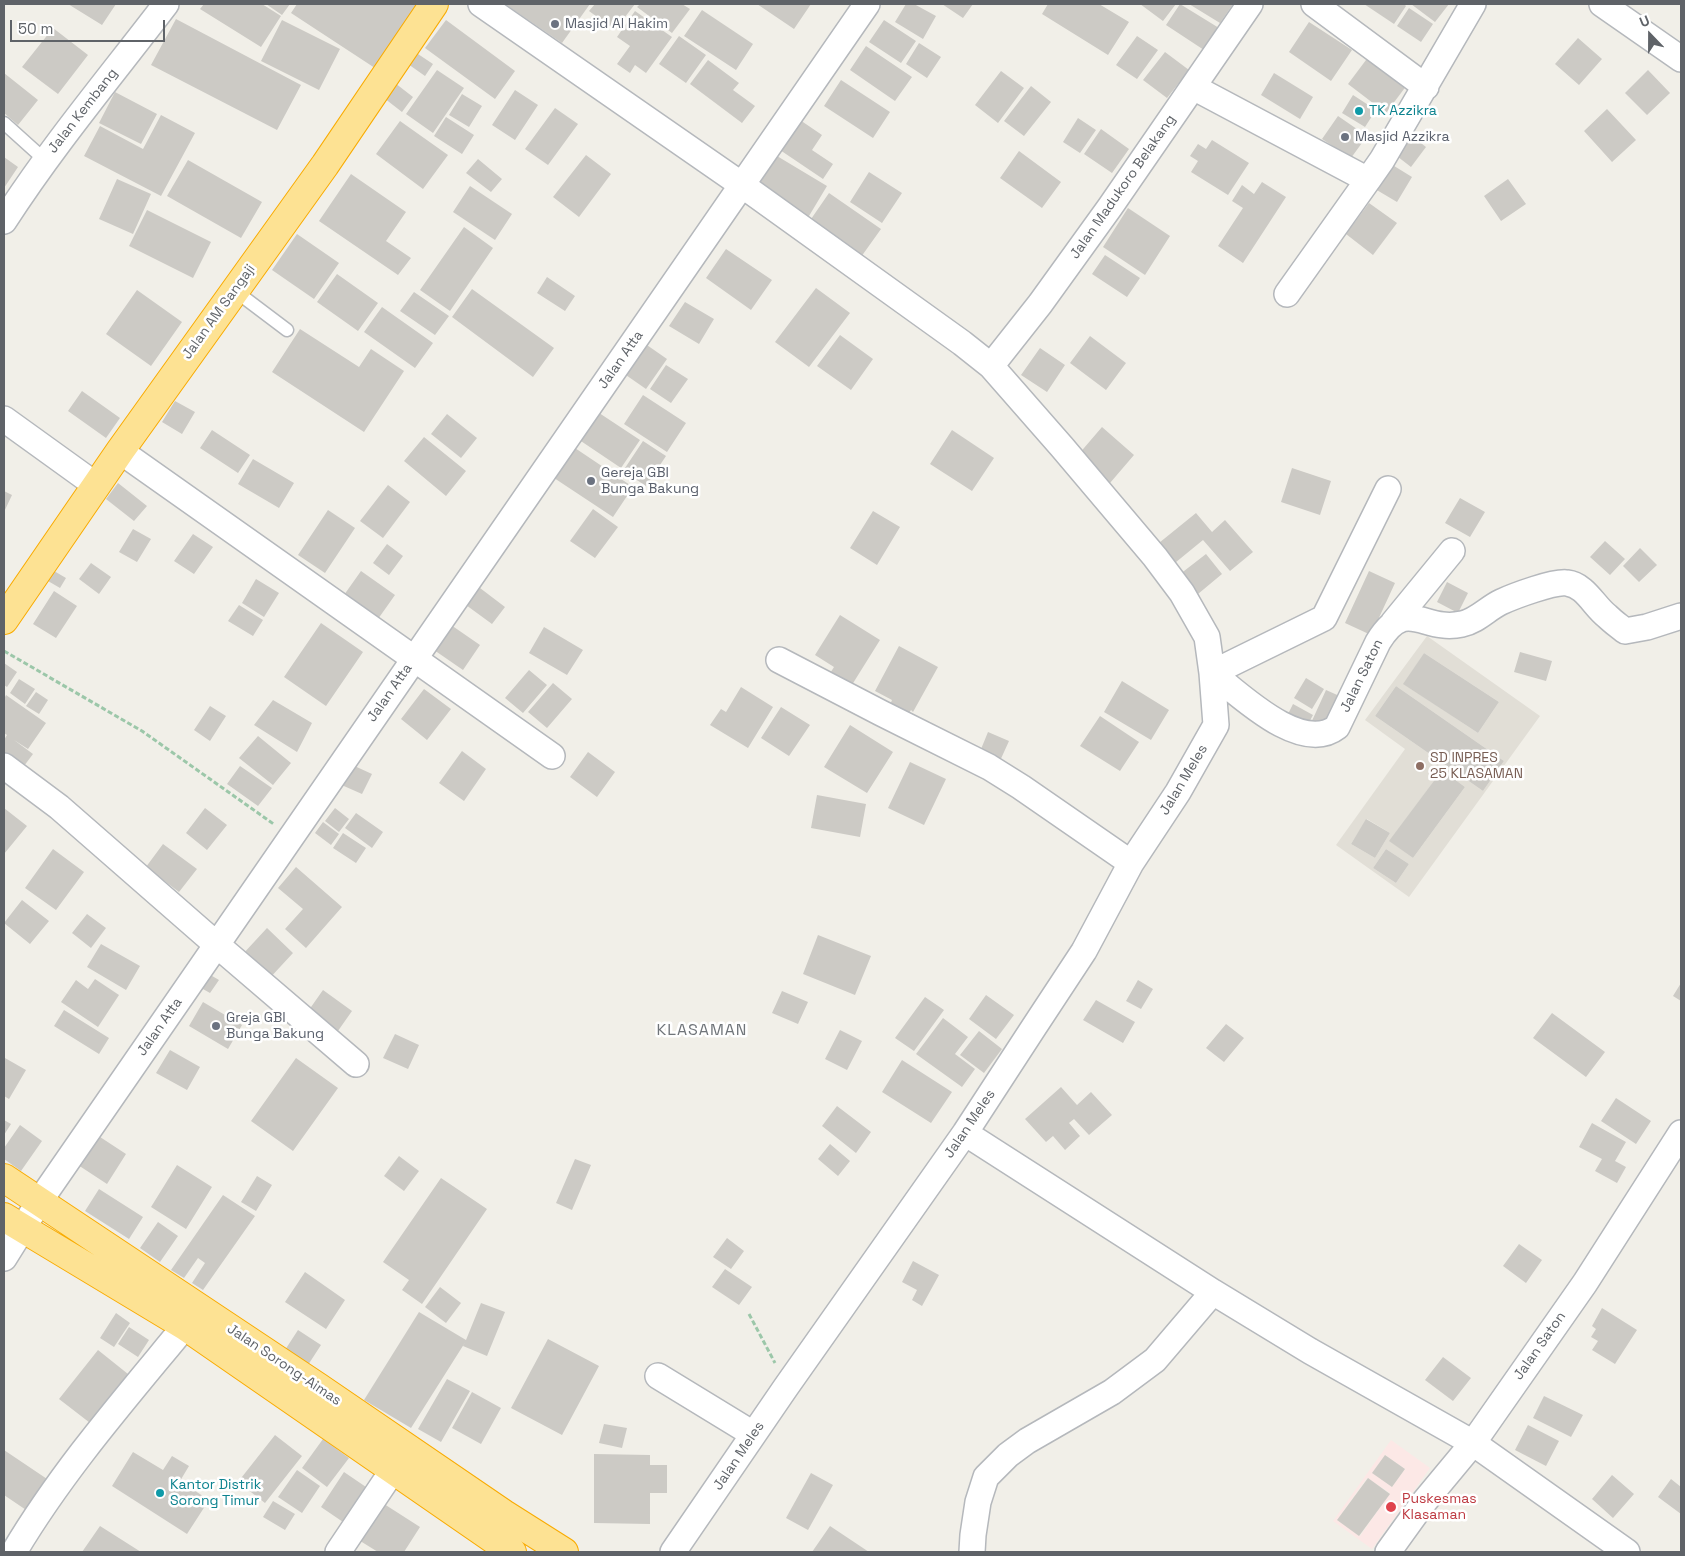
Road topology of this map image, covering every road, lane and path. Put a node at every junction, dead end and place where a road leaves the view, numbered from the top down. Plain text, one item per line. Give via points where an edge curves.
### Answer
1 (166, 4) edge
2 (434, 4) edge
3 (481, 4) edge
4 (867, 4) edge
5 (1250, 4) edge
6 (1314, 4) edge
7 (1473, 4) edge
8 (1602, 4) edge
9 (1681, 59) edge
10 (1193, 87) junction
11 (1426, 87) junction
12 (4, 123) edge
13 (45, 160) junction
14 (1368, 180) junction
15 (742, 185) junction
16 (4, 221) edge
17 (234, 290) junction
18 (1286, 294) dead end
19 (287, 330) dead end
20 (991, 366) junction
21 (4, 419) edge
22 (120, 451) junction
23 (97, 486) junction
24 (1388, 489) dead end
25 (1452, 551) dead end
26 (1681, 616) edge
27 (4, 620) edge
28 (1393, 623) junction
29 (4, 651) edge
30 (415, 658) junction
31 (779, 660) dead end
32 (1212, 673) junction
33 (552, 756) dead end
34 (4, 766) edge
35 (292, 837) junction
36 (1131, 863) junction
37 (216, 945) junction
38 (356, 1064) dead end
39 (964, 1133) junction
40 (1681, 1133) edge
41 (4, 1178) edge
42 (39, 1202) junction
43 (13, 1223) edge
44 (4, 1258) edge
45 (1212, 1292) junction
46 (749, 1314) dead end
47 (185, 1326) junction
48 (658, 1376) dead end
49 (786, 1387) junction
50 (754, 1434) junction
51 (1472, 1444) junction
52 (393, 1470) junction
53 (14, 1552) edge
54 (338, 1552) edge
55 (512, 1552) edge
56 (564, 1552) edge
57 (673, 1552) edge
58 (972, 1552) edge
59 (1388, 1552) edge
60 (1627, 1552) edge

1 - 13 street, Jalan Kembang
2 - 17 highway, Jalan AM Sangaji via 325,165
3 - 15 street
4 - 15 street, Jalan Atta
5 - 10 street, Jalan Madukoro Belakang
6 - 11 street
7 - 11 street
8 - 9 street
10 - 14 street
10 - 20 street, Jalan Madukoro Belakang via 1046,296
11 - 14 street
12 - 13 lane
13 - 16 street, Jalan Kembang
14 - 18 street
15 - 20 street
15 - 30 street, Jalan Atta
17 - 19 lane
17 - 22 highway, Jalan AM Sangaji
20 - 32 street, Jalan Meles via 1155,557 1182,593 1207,637
21 - 23 street
22 - 23 highway, Jalan AM Sangaji
22 - 30 street
23 - 27 highway, Jalan AM Sangaji
24 - 32 street via 1324,618
25 - 28 street, Jalan Saton
26 - 28 street via 1624,631 1583,590 1567,583 1542,587 1501,602 1463,624 1448,626 1404,617
28 - 32 street, Jalan Saton via 1378,642 1338,728 1324,734 1297,731 1266,716
29 - 35 path via 142,731
30 - 33 street
30 - 35 street, Jalan Atta
31 - 36 street via 990,767
32 - 36 street, Jalan Meles via 1216,725 1178,792
34 - 37 street via 60,808
35 - 37 street, Jalan Atta
36 - 39 street, Jalan Meles via 1084,951
37 - 38 street
37 - 42 street, Jalan Atta
39 - 45 street
39 - 49 street, Jalan Meles
40 - 51 street, Jalan Saton via 1584,1283
41 - 42 highway, Jalan Sorong-Aimas
42 - 43 street, Jalan Atta
42 - 56 highway, Jalan Sorong-Aimas
43 - 44 street, Jalan Atta
43 - 47 highway, Jalan Sorong-Aimas
45 - 51 street
45 - 58 street via 1155,1360 1112,1392 1027,1441 986,1477 978,1502
46 - 49 path
47 - 52 highway, Jalan Sorong-Aimas
47 - 53 street via 86,1448
48 - 50 street
49 - 50 street, Jalan Meles
50 - 57 street, Jalan Meles
51 - 59 street, Jalan Saton
51 - 60 street
52 - 54 street
52 - 55 highway, Jalan Sorong-Aimas

